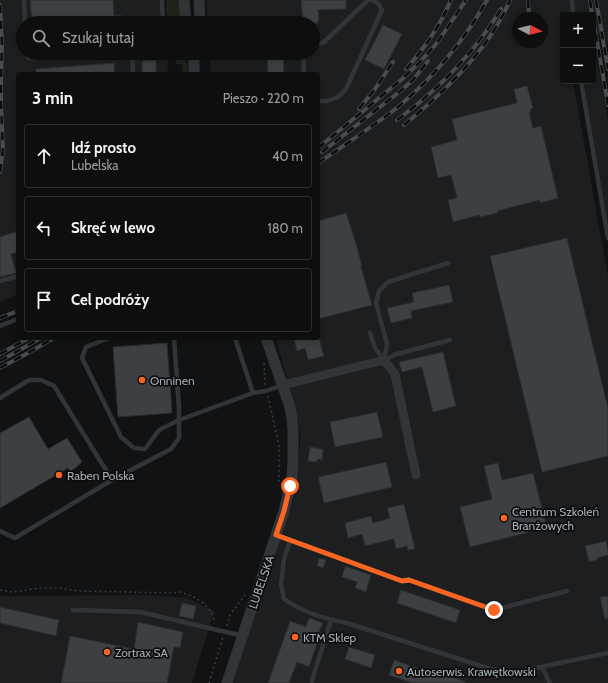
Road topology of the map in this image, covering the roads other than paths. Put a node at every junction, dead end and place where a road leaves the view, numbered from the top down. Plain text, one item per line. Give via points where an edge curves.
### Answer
1 (24, 0) edge
2 (162, 0) edge
3 (184, 0) edge
4 (198, 0) edge
5 (369, 0) edge
6 (572, 0) edge
7 (573, 12) edge
8 (25, 16) edge
9 (163, 16) edge
10 (185, 16) edge
11 (199, 16) edge
12 (320, 43) edge
13 (132, 60) edge
14 (194, 60) edge
15 (303, 60) edge
16 (133, 72) edge
17 (194, 72) edge
18 (304, 72) edge
19 (582, 84) edge
20 (320, 102) edge
21 (608, 238) edge
22 (448, 263) dead end
23 (16, 277) edge
24 (0, 282) edge
25 (16, 320) edge
26 (0, 326) edge
27 (370, 333) dead end
28 (104, 340) edge
29 (174, 340) edge
30 (236, 340) edge
31 (267, 340) edge
32 (450, 340) dead end
33 (384, 360) junction
34 (283, 385) junction
35 (252, 393) junction
36 (0, 398) edge
37 (179, 420) junction
38 (416, 475) dead end
39 (112, 480) junction
40 (0, 531) edge
41 (276, 535) junction
42 (290, 541) junction
43 (567, 591) dead end
44 (73, 610) dead end
45 (331, 620) junction
46 (243, 636) junction
47 (608, 654) edge
48 (542, 667) junction
49 (227, 683) edge
50 (312, 683) edge
51 (550, 683) edge

1 - 8 lane
2 - 9 lane
3 - 10 street
4 - 11 street
5 - 12 lane
5 - 20 lane via 378,3 382,10 346,89 338,97
6 - 7 lane
13 - 16 lane
14 - 17 street
15 - 18 lane
19 - 21 lane
22 - 33 lane via 388,282 378,291 376,303 387,344
23 - 24 lane
25 - 26 lane
27 - 33 lane via 375,348
28 - 37 lane via 86,347 82,358 121,437 134,448 145,449 159,430
29 - 37 lane
30 - 35 lane
31 - 34 street, LUBELSKA
32 - 33 lane
33 - 34 street
33 - 38 street via 395,374
34 - 35 lane
34 - 41 street, LUBELSKA via 291,412 293,460 288,495
35 - 37 lane
36 - 39 lane via 29,380 41,380 54,386
37 - 39 lane via 178,438 171,449
39 - 40 lane via 15,538
41 - 42 lane
41 - 46 street, LUBELSKA
42 - 43 lane via 402,581 409,580 494,610
42 - 45 lane via 284,559 281,584 284,599 294,606
44 - 46 lane via 140,612
45 - 48 lane via 506,674
45 - 50 lane
46 - 49 street, LUBELSKA
47 - 48 lane
48 - 51 lane

